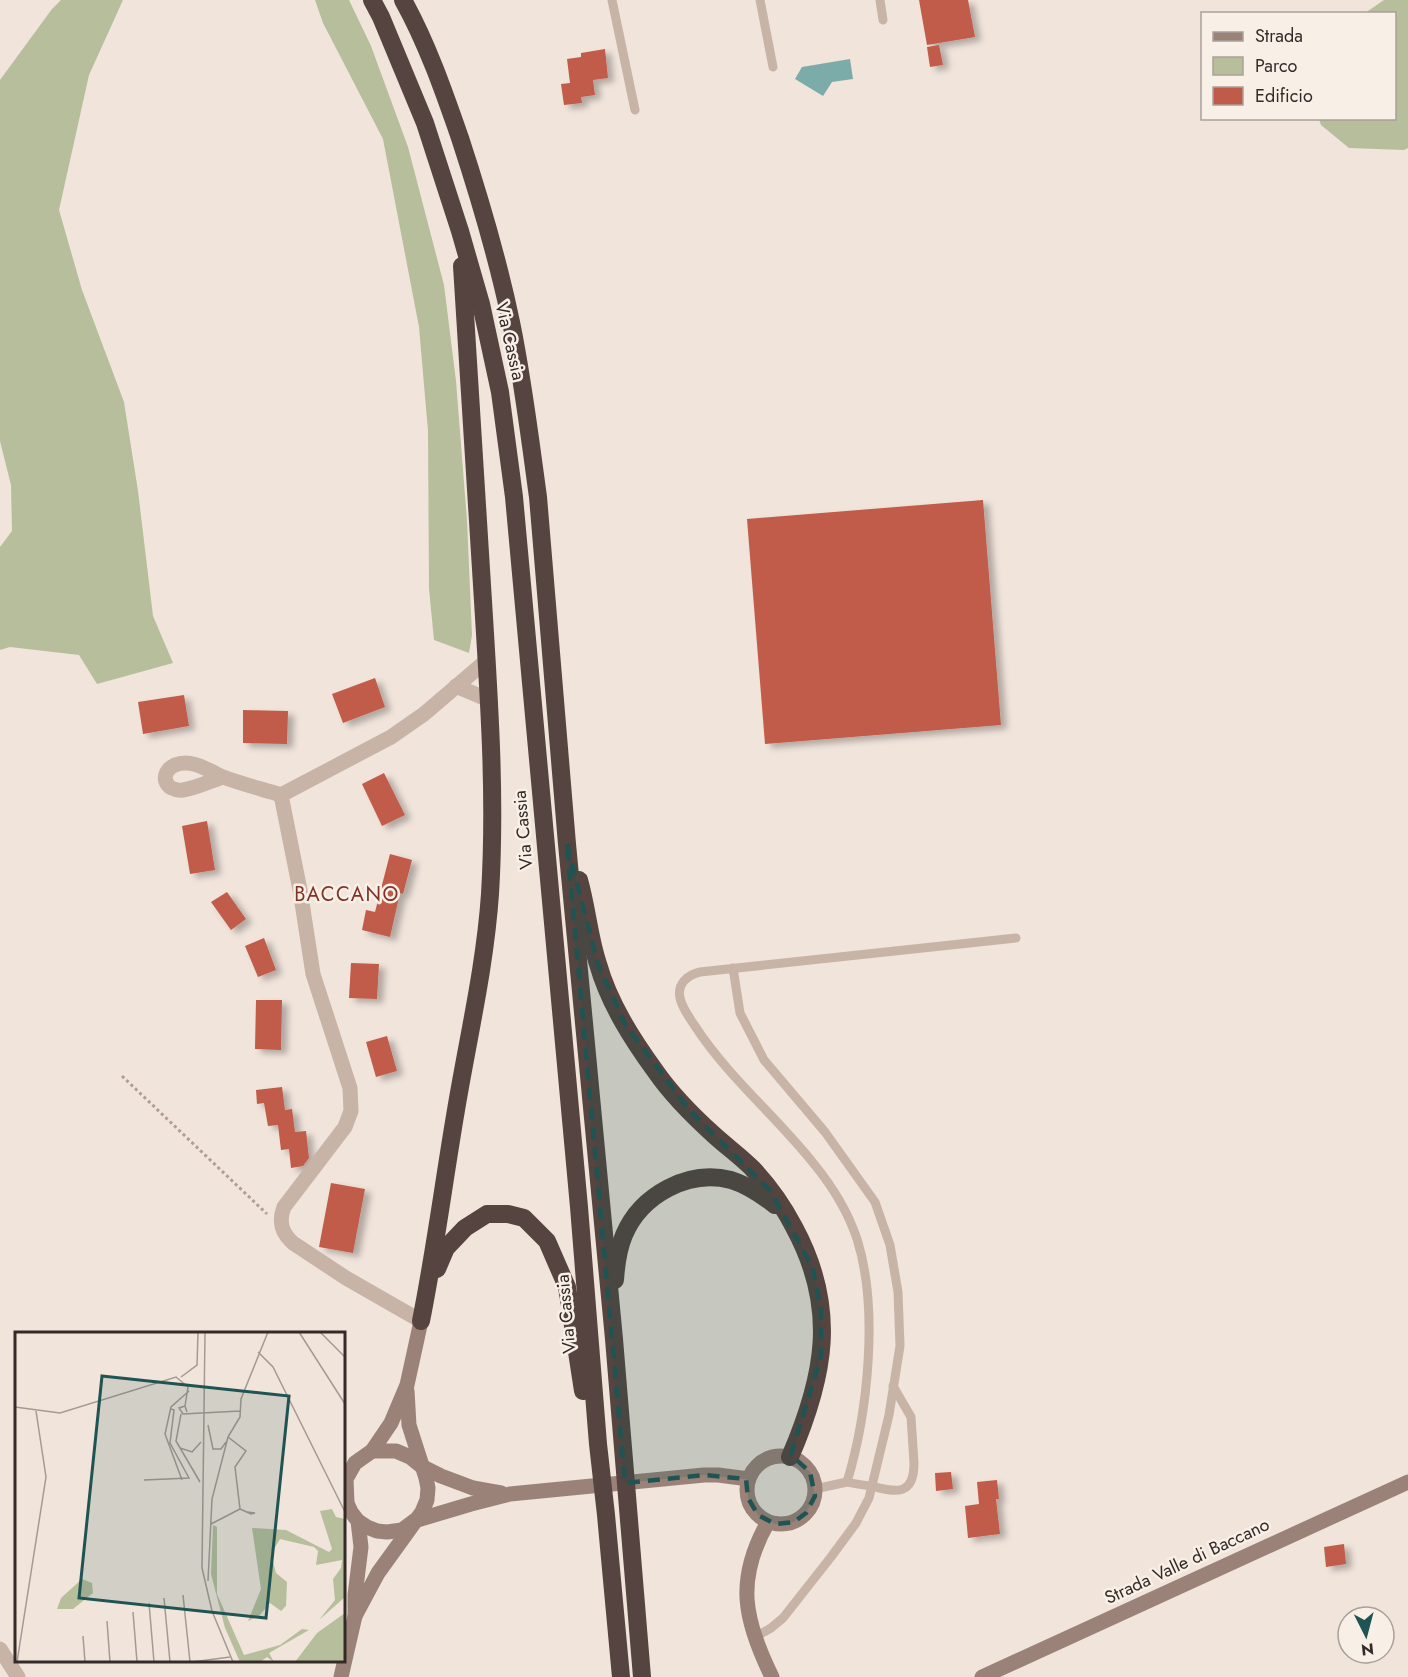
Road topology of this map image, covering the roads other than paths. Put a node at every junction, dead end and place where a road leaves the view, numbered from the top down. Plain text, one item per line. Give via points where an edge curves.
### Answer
1 (372, 0) edge
2 (403, 0) edge
3 (612, 0) edge
4 (760, 0) edge
5 (880, 0) edge
6 (884, 20) dead end
7 (774, 67) dead end
8 (635, 110) dead end
9 (460, 231) junction
10 (486, 661) junction
11 (456, 686) junction
12 (489, 700) junction
13 (223, 777) dead end
14 (281, 795) junction
15 (567, 844) junction
16 (1016, 938) dead end
17 (733, 968) junction
18 (789, 1216) junction
19 (427, 1290) junction
20 (421, 1320) junction
21 (614, 1339) junction
22 (407, 1385) junction
23 (893, 1386) junction
24 (598, 1444) junction
25 (372, 1451) junction
26 (790, 1457) junction
27 (421, 1466) junction
28 (749, 1479) junction
29 (847, 1482) junction
30 (1408, 1482) edge
31 (873, 1487) junction
32 (815, 1489) junction
33 (510, 1494) junction
34 (358, 1521) junction
35 (414, 1521) junction
36 (768, 1522) junction
37 (355, 1616) junction
38 (755, 1636) junction
39 (0, 1649) edge
40 (345, 1657) edge
41 (344, 1662) edge
42 (18, 1677) edge
43 (340, 1677) edge
44 (621, 1677) edge
45 (642, 1677) edge
46 (772, 1677) edge
47 (982, 1677) edge

1 - 9 highway, Via Cassia via 425,123
2 - 15 highway, Via Cassia via 440,82 465,153 512,324 537,497
3 - 8 lane
4 - 7 lane
5 - 6 lane
9 - 10 highway
9 - 24 highway, Via Cassia via 495,366 514,497
10 - 11 street
10 - 12 highway
11 - 12 street
11 - 14 street via 397,733
12 - 19 highway via 493,812 485,944
13 - 14 street
14 - 20 street via 313,974 347,1077 352,1105 345,1127 284,1207 282,1228 293,1243
15 - 18 highway via 598,964 625,1024 677,1098 752,1168
15 - 21 highway, Via Cassia
16 - 17 lane
17 - 23 lane via 740,1013 764,1060 825,1132 874,1202 890,1245 898,1293 900,1346
17 - 29 lane via 700,972 685,980 680,988 682,1004 725,1066 826,1180 849,1219 863,1260 868,1294 867,1357 860,1426
18 - 21 highway via 753,1189 729,1180 693,1179 664,1190 635,1216 624,1234 616,1265
18 - 26 highway via 817,1280 822,1341 813,1396
19 - 20 highway
19 - 24 highway via 446,1248 465,1228 487,1214 524,1218 547,1241 567,1287 586,1418
20 - 22 main road
21 - 45 highway, Via Cassia
22 - 25 main road via 391,1423
22 - 27 main road via 409,1425
23 - 31 lane
23 - 31 lane via 911,1417 914,1470 908,1485 898,1490
24 - 44 highway, Via Cassia
25 - 27 main road via 396,1451
25 - 34 main road via 355,1463 346,1479 347,1503
26 - 28 main road via 765,1460
26 - 32 main road via 810,1472
27 - 33 main road via 473,1488
27 - 35 main road via 428,1488 427,1500
28 - 33 main road via 704,1475
28 - 36 main road via 751,1506
29 - 31 lane
29 - 32 lane
30 - 47 main road, Strada Valle di Baccano
31 - 38 lane via 856,1523 804,1593 778,1624
32 - 36 main road via 813,1502 801,1518 783,1524
33 - 35 main road
34 - 35 main road via 387,1532 402,1530
34 - 37 main road via 361,1547
35 - 37 main road via 378,1573
36 - 38 main road via 755,1549 747,1580 746,1602
37 - 40 main road
38 - 46 main road
39 - 42 street
41 - 43 main road

